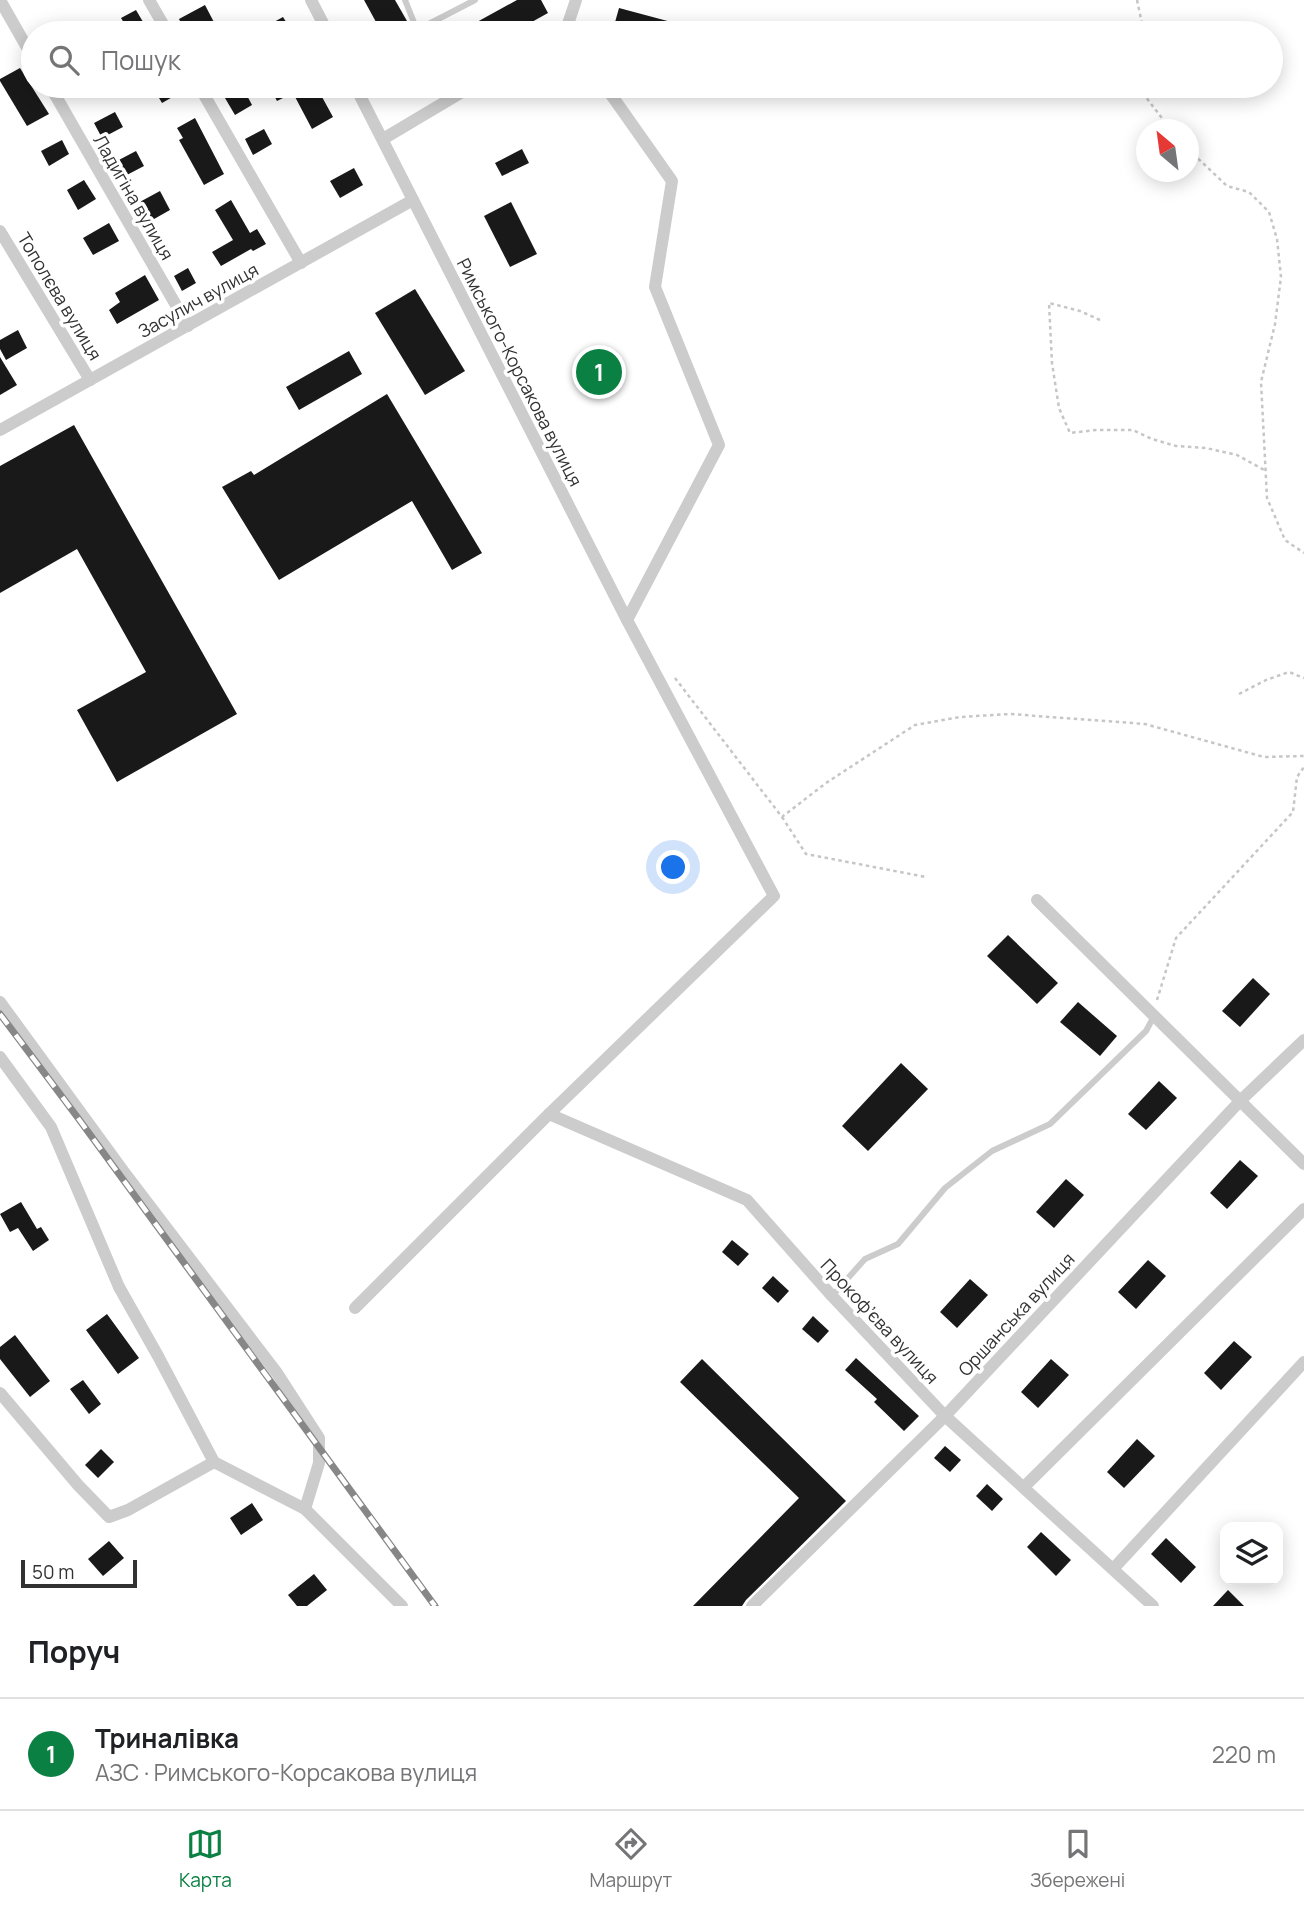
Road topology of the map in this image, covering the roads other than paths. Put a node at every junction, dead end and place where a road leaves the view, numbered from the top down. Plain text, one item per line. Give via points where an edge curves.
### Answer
1 (0, 0) edge
2 (149, 0) edge
3 (311, 0) edge
4 (405, 0) edge
5 (475, 0) edge
6 (576, 0) edge
7 (161, 21) edge
8 (322, 21) edge
9 (414, 21) edge
10 (435, 21) edge
11 (569, 21) edge
12 (21, 37) edge
13 (57, 98) edge
14 (206, 98) edge
15 (361, 98) edge
16 (452, 98) edge
17 (613, 98) edge
18 (383, 139) junction
19 (413, 200) junction
20 (0, 231) edge
21 (301, 262) junction
22 (188, 326) junction
23 (90, 380) junction
24 (0, 430) edge
25 (627, 620) junction
26 (1037, 900) dead end
27 (0, 1002) edge
28 (1154, 1016) junction
29 (1304, 1040) edge
30 (0, 1057) edge
31 (1241, 1100) junction
32 (549, 1114) junction
33 (1304, 1164) edge
34 (1304, 1209) edge
35 (832, 1296) junction
36 (355, 1308) dead end
37 (1304, 1362) edge
38 (0, 1393) edge
39 (945, 1416) junction
40 (214, 1462) junction
41 (1024, 1487) junction
42 (305, 1509) junction
43 (1114, 1568) junction
44 (402, 1606) edge
45 (752, 1606) edge
46 (1153, 1606) edge

1 - 12 street
2 - 7 street
3 - 8 street
4 - 9 lane
5 - 10 lane
6 - 11 street
13 - 22 street, Ладигіна вулиця
14 - 21 street
15 - 18 street, Римського-Корсакова вулиця
16 - 18 street
17 - 25 street via 672,181 654,287 719,446
18 - 19 street, Римського-Корсакова вулиця
19 - 21 street, Засулич вулиця
19 - 25 street, Римського-Корсакова вулиця
20 - 23 street, Тополєва вулиця
21 - 22 street, Засулич вулиця
22 - 23 street, Засулич вулиця
23 - 24 street, Засулич вулиця
25 - 32 street, Римського-Корсакова вулиця via 774,896
26 - 28 street
27 - 42 street via 277,1373 319,1438 319,1463
28 - 31 street
28 - 35 lane via 1146,1031 1050,1124 992,1151 954,1180 898,1244 865,1259
29 - 31 street, Оршанська вулиця
30 - 40 street via 51,1127 119,1287
31 - 33 street
31 - 39 street, Оршанська вулиця
32 - 35 street, Прокоф’єва вулиця via 747,1200
32 - 36 street
34 - 41 street
35 - 39 street, Прокоф’єва вулиця
37 - 43 street
38 - 40 street via 109,1517
39 - 41 street, Прокоф’єва вулиця
39 - 45 street, Оршанська вулиця
40 - 42 street
41 - 43 street, Прокоф’єва вулиця
42 - 44 street
43 - 46 street, Прокоф’єва вулиця

